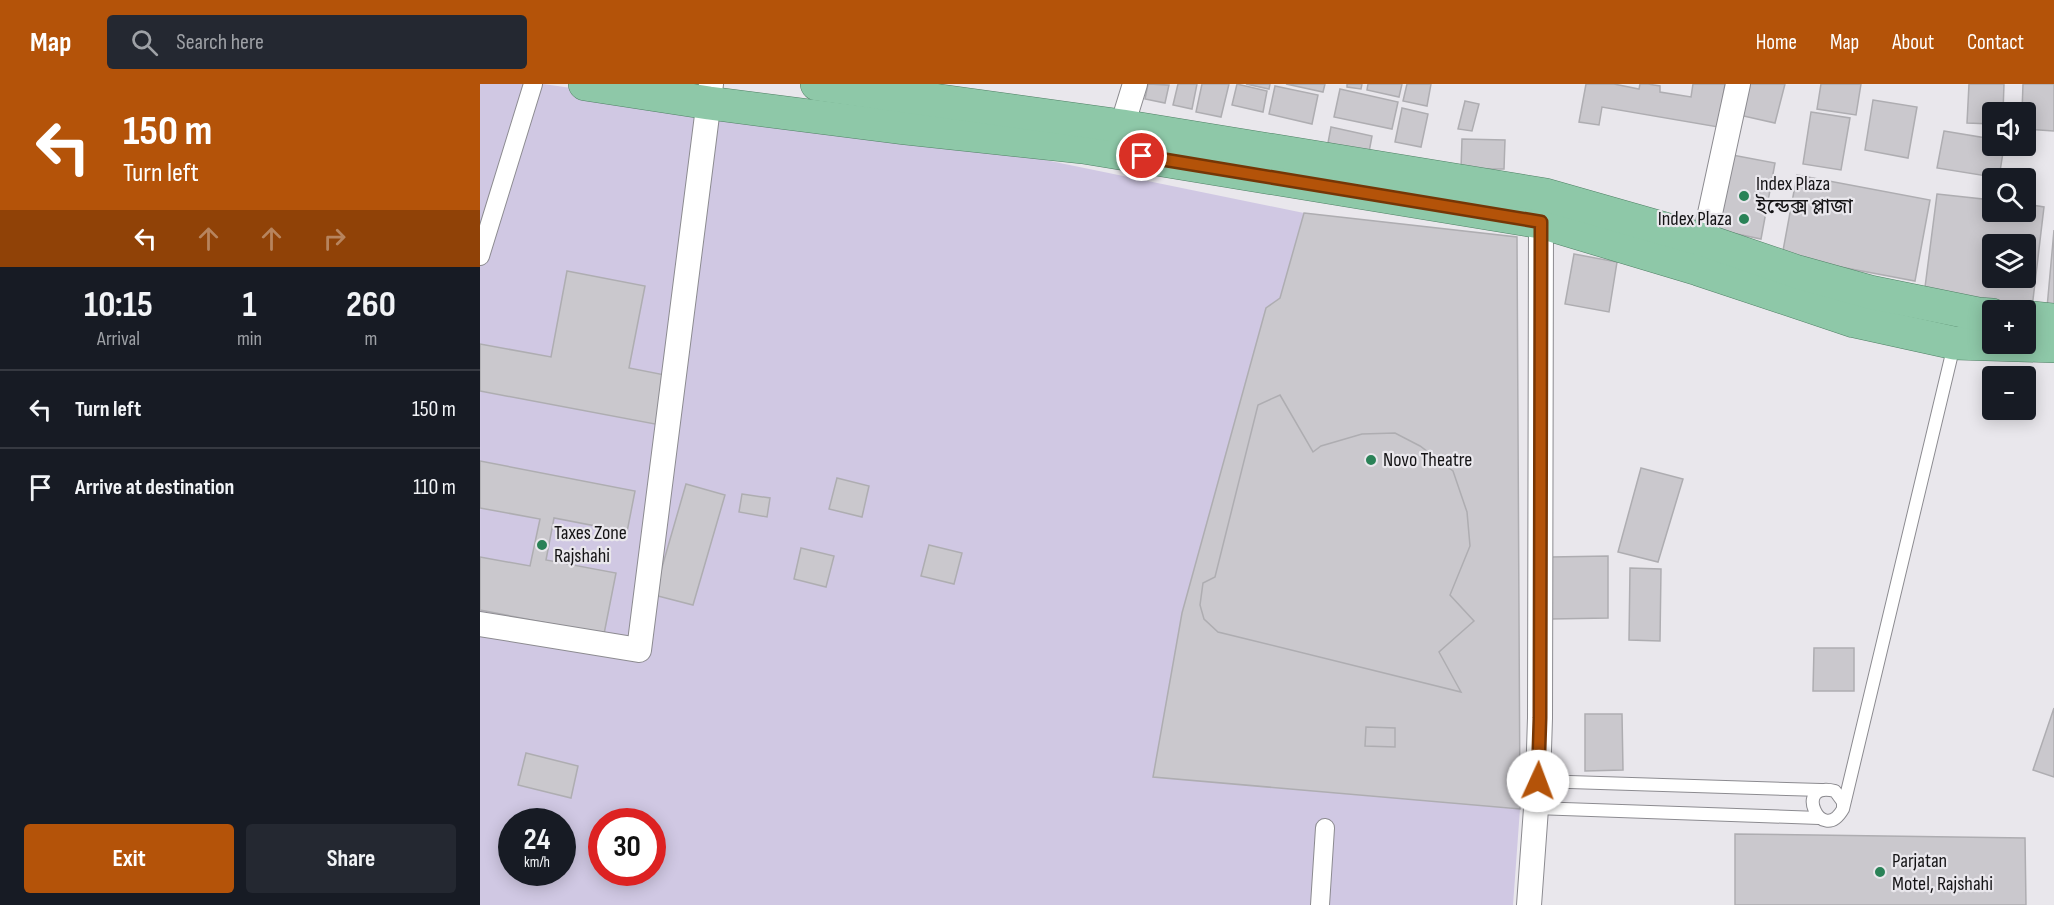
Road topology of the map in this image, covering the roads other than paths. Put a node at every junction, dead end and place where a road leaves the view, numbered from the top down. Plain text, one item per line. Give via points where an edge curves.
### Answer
1 (533, 84) edge
2 (585, 84) edge
3 (817, 84) edge
4 (1135, 84) edge
5 (1738, 84) edge
6 (916, 90) edge
7 (710, 93) edge
8 (1120, 139) junction
9 (1543, 208) junction
10 (1701, 255) junction
11 (480, 256) edge
12 (1982, 314) edge
13 (2036, 318) edge
14 (2054, 320) edge
15 (1954, 343) junction
16 (2054, 346) edge
17 (480, 624) edge
18 (1538, 781) junction
19 (1821, 790) junction
20 (1535, 808) junction
21 (1843, 809) junction
22 (1820, 818) junction
23 (1325, 828) dead end
24 (1320, 905) edge
25 (1529, 905) edge

1 - 11 street
2 - 7 highway
3 - 6 highway
4 - 8 street
5 - 10 street
6 - 8 highway
7 - 8 highway via 904,128 1083,147
7 - 17 street via 639,650
8 - 9 highway
9 - 10 highway
9 - 18 street
10 - 12 highway via 1798,272 1870,292
10 - 15 highway via 1854,321
13 - 14 highway
15 - 16 highway
15 - 21 lane
18 - 19 lane
18 - 20 street
19 - 21 lane via 1835,791
19 - 22 lane via 1812,807
20 - 22 lane
20 - 25 street
21 - 22 lane via 1833,819
23 - 24 street

